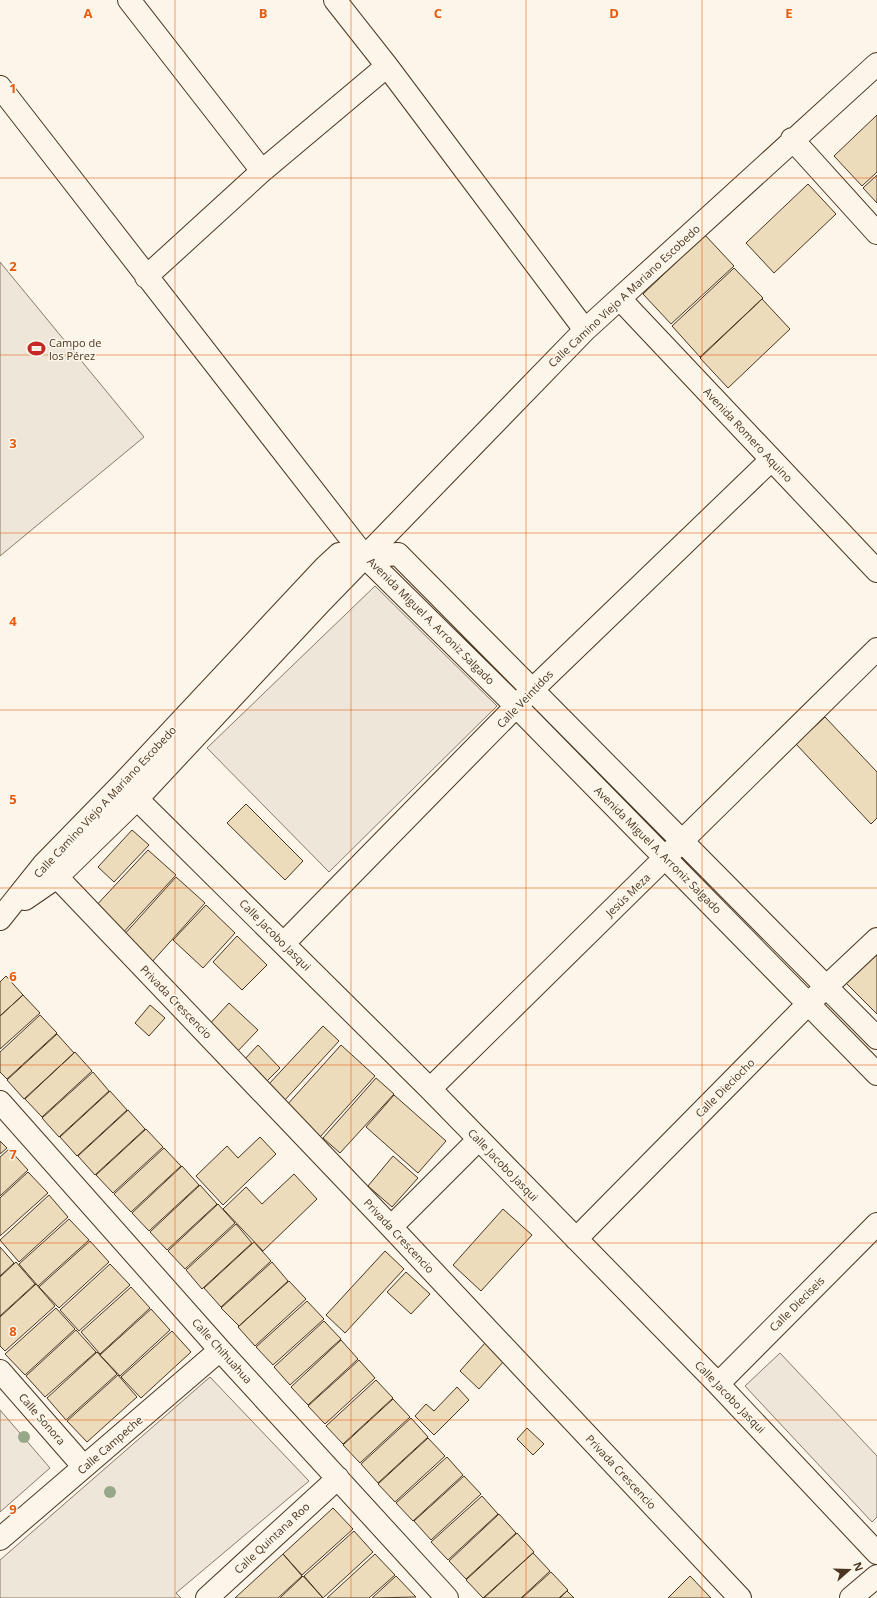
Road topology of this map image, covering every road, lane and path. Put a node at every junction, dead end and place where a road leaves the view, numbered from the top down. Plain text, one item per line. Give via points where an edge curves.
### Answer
1 (128, 0) edge
2 (335, 0) edge
3 (877, 64) edge
4 (387, 66) junction
5 (0, 87) edge
6 (792, 139) junction
7 (262, 171) junction
8 (877, 233) edge
9 (146, 277) junction
10 (620, 298) junction
11 (585, 330) junction
12 (771, 460) junction
13 (364, 557) junction
14 (877, 571) edge
15 (877, 649) edge
16 (532, 690) junction
17 (517, 707) junction
18 (122, 784) junction
19 (137, 799) junction
20 (683, 842) junction
21 (665, 859) junction
22 (57, 877) junction
23 (3, 915) edge
24 (877, 939) edge
25 (284, 943) junction
26 (826, 986) junction
27 (809, 1003) junction
28 (877, 1038) edge
29 (877, 1074) edge
30 (430, 1089) junction
31 (0, 1102) edge
32 (479, 1139) junction
33 (877, 1224) edge
34 (391, 1227) junction
35 (576, 1239) junction
36 (220, 1350) junction
37 (0, 1370) edge
38 (718, 1384) junction
39 (84, 1467) junction
40 (338, 1478) junction
41 (0, 1539) edge
42 (875, 1546) edge
43 (877, 1576) edge
44 (207, 1598) edge
45 (447, 1598) edge
46 (740, 1598) edge
47 (851, 1598) edge

1 - 7 street
2 - 4 street
3 - 6 street, Calle Camino Viejo A Mariano Escobedo
4 - 7 street
4 - 11 street
5 - 9 street
6 - 8 street
6 - 10 street, Calle Camino Viejo A Mariano Escobedo
7 - 9 street
9 - 13 street
10 - 11 street, Calle Camino Viejo A Mariano Escobedo
10 - 12 street, Avenida Romero Aquino
11 - 13 street, Calle Camino Viejo A Mariano Escobedo
12 - 14 street, Avenida Romero Aquino
12 - 16 street, Calle Veintidos
13 - 16 street, Avenida Miguel A. Arroniz Salgado via 398,554
13 - 17 street, Avenida Miguel A. Arroniz Salgado
13 - 18 street, Calle Camino Viejo A Mariano Escobedo via 339,554 325,567
13 - 19 street, Calle Camino Viejo A Mariano Escobedo
15 - 20 street, Jesús Meza
16 - 17 street, Calle Veintidos
16 - 20 street, Avenida Miguel A. Arroniz Salgado
17 - 21 street, Avenida Miguel A. Arroniz Salgado
17 - 25 street, Calle Veintidos
18 - 19 street, Calle Jacobo Jasqui
18 - 23 street, Calle Camino Viejo A Mariano Escobedo via 44,865
19 - 22 street, Calle Camino Viejo A Mariano Escobedo
19 - 25 street, Calle Jacobo Jasqui
20 - 21 street, Jesús Meza
20 - 26 street, Avenida Miguel A. Arroniz Salgado
21 - 27 street, Avenida Miguel A. Arroniz Salgado
21 - 30 street, Jesús Meza
22 - 23 street, Calle Camino Viejo A Mariano Escobedo
22 - 34 street, Privada Crescencio
24 - 26 street, Calle Dieciocho
25 - 30 street, Calle Jacobo Jasqui
26 - 27 street, Calle Dieciocho
26 - 28 street, Avenida Miguel A. Arroniz Salgado
27 - 29 street, Avenida Miguel A. Arroniz Salgado
27 - 35 street, Calle Dieciocho
30 - 32 street, Calle Jacobo Jasqui
31 - 36 street, Calle Chihuahua
32 - 34 street
32 - 35 street, Calle Jacobo Jasqui
33 - 38 street, Calle Dieciseis
34 - 46 street, Privada Crescencio
35 - 38 street, Calle Jacobo Jasqui
36 - 39 street, Calle Campeche
36 - 40 street, Calle Chihuahua
37 - 39 street, Calle Sonora
38 - 42 street, Calle Jacobo Jasqui
39 - 41 street, Calle Campeche
40 - 44 street, Calle Quintana Roo
40 - 45 street, Calle Chihuahua
43 - 47 street

